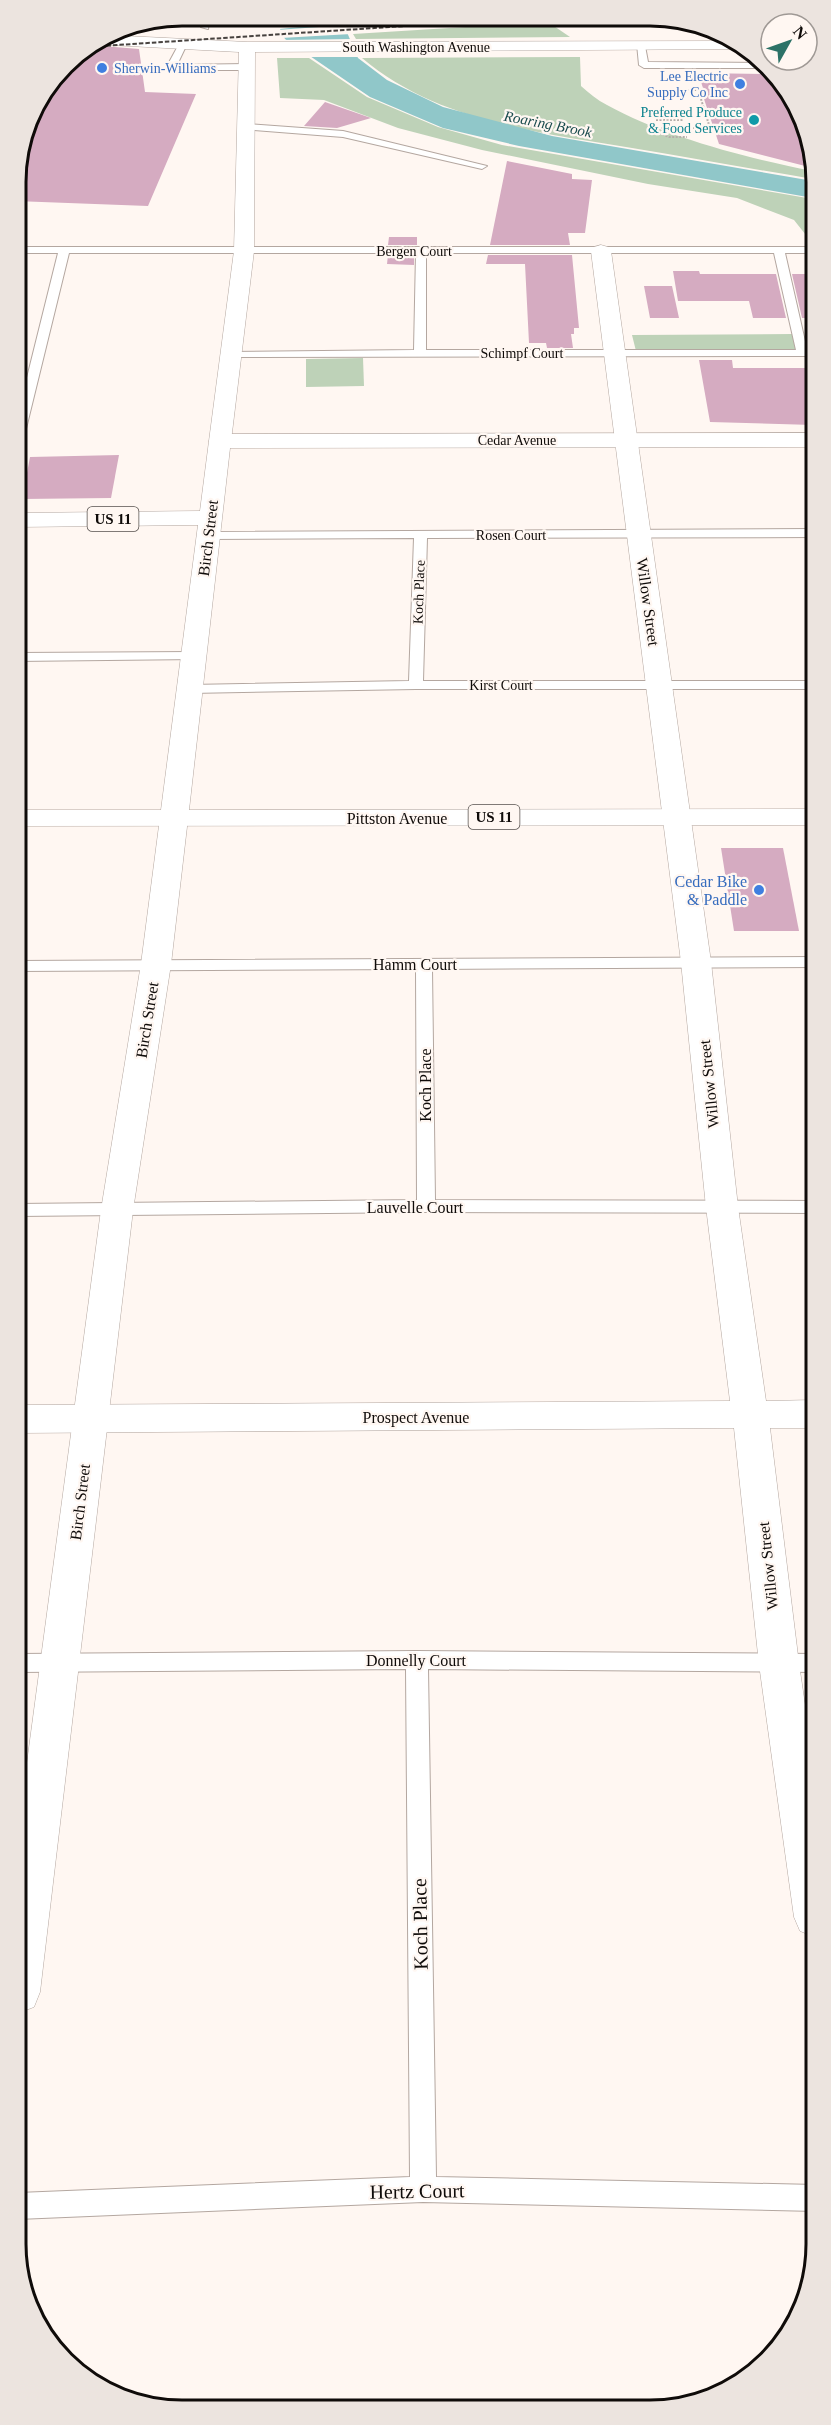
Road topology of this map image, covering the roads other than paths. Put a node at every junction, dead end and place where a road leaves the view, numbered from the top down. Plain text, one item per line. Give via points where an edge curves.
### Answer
1 (115, 41) edge
2 (183, 44) junction
3 (640, 46) junction
4 (725, 46) edge
5 (247, 47) junction
6 (754, 66) edge
7 (247, 67) junction
8 (246, 127) junction
9 (482, 166) dead end
10 (26, 250) edge
11 (421, 250) junction
12 (602, 250) junction
13 (779, 250) junction
14 (806, 250) edge
15 (64, 251) junction
16 (244, 251) junction
17 (806, 346) edge
18 (420, 352) junction
19 (615, 353) junction
20 (806, 353) edge
21 (231, 354) junction
22 (26, 405) edge
23 (627, 440) junction
24 (806, 440) edge
25 (220, 441) junction
26 (26, 520) edge
27 (210, 526) junction
28 (806, 534) edge
29 (421, 535) junction
30 (639, 535) junction
31 (194, 656) junction
32 (26, 657) edge
33 (659, 684) junction
34 (416, 685) junction
35 (806, 685) edge
36 (190, 689) junction
37 (676, 817) junction
38 (806, 817) edge
39 (26, 818) edge
40 (174, 818) junction
41 (696, 962) junction
42 (806, 962) edge
43 (156, 964) junction
44 (424, 964) junction
45 (26, 966) edge
46 (426, 1206) junction
47 (722, 1207) junction
48 (806, 1207) edge
49 (26, 1210) edge
50 (117, 1210) junction
51 (750, 1414) junction
52 (805, 1414) edge
53 (26, 1419) edge
54 (91, 1419) junction
55 (417, 1659) junction
56 (60, 1661) junction
57 (26, 1663) edge
58 (805, 1663) edge
59 (779, 1664) junction
60 (805, 1848) edge
61 (26, 1929) edge
62 (423, 2189) junction
63 (805, 2198) edge
64 (26, 2206) edge

1 - 2 street, South Washington Avenue
2 - 5 street, South Washington Avenue
2 - 7 lane via 171,68
3 - 4 street, South Washington Avenue
3 - 5 street, South Washington Avenue
3 - 6 lane via 644,66
5 - 7 street, Birch Street
7 - 8 street, Birch Street
8 - 9 lane via 343,134
8 - 16 street, Birch Street
10 - 15 lane, Bergen Court
11 - 12 lane, Bergen Court
11 - 16 lane, Bergen Court
11 - 18 lane
12 - 13 lane, Bergen Court
12 - 19 street, Willow Street
13 - 14 lane, Bergen Court
13 - 17 lane
15 - 16 lane, Bergen Court
15 - 22 lane
16 - 21 street, Birch Street
18 - 19 lane, Schimpf Court
18 - 21 lane, Schimpf Court
19 - 20 lane, Schimpf Court
19 - 23 street, Willow Street
21 - 25 street, Birch Street
23 - 24 street, Cedar Avenue
23 - 25 street, Cedar Avenue
23 - 30 street, Willow Street
25 - 27 street, Birch Street
26 - 27 street, US 11
27 - 29 lane, Rosen Court
27 - 31 street, Birch Street
28 - 30 lane, Rosen Court
29 - 30 lane, Rosen Court
29 - 34 lane, Koch Place
30 - 33 street, Willow Street
31 - 32 lane
31 - 36 street, Birch Street
33 - 34 lane, Kirst Court
33 - 35 lane, Kirst Court
33 - 37 street, Willow Street
34 - 36 lane, Kirst Court
36 - 40 street, Birch Street
37 - 38 street, Pittston Avenue / US 11
37 - 40 street, Pittston Avenue / US 11
37 - 41 street, Willow Street
39 - 40 street, Pittston Avenue
40 - 43 street, Birch Street
41 - 42 lane, Hamm Court
41 - 44 lane, Hamm Court
41 - 47 street, Willow Street
43 - 44 lane, Hamm Court
43 - 45 lane, Hamm Court
43 - 50 street, Birch Street
44 - 46 lane, Koch Place
46 - 47 lane, Lauvelle Court
46 - 50 lane, Lauvelle Court
47 - 48 lane, Lauvelle Court
47 - 51 street, Willow Street
49 - 50 lane, Lauvelle Court
50 - 54 street, Birch Street
51 - 52 street, Prospect Avenue
51 - 54 street, Prospect Avenue
51 - 59 street, Willow Street
53 - 54 street, Prospect Avenue
54 - 56 street, Birch Street
55 - 56 lane, Donnelly Court
55 - 59 lane, Donnelly Court
55 - 62 lane, Koch Place
56 - 57 lane, Donnelly Court
56 - 61 street, Birch Street
58 - 59 lane, Donnelly Court
59 - 60 street, Willow Street
62 - 63 lane, Hertz Court
62 - 64 lane, Hertz Court

